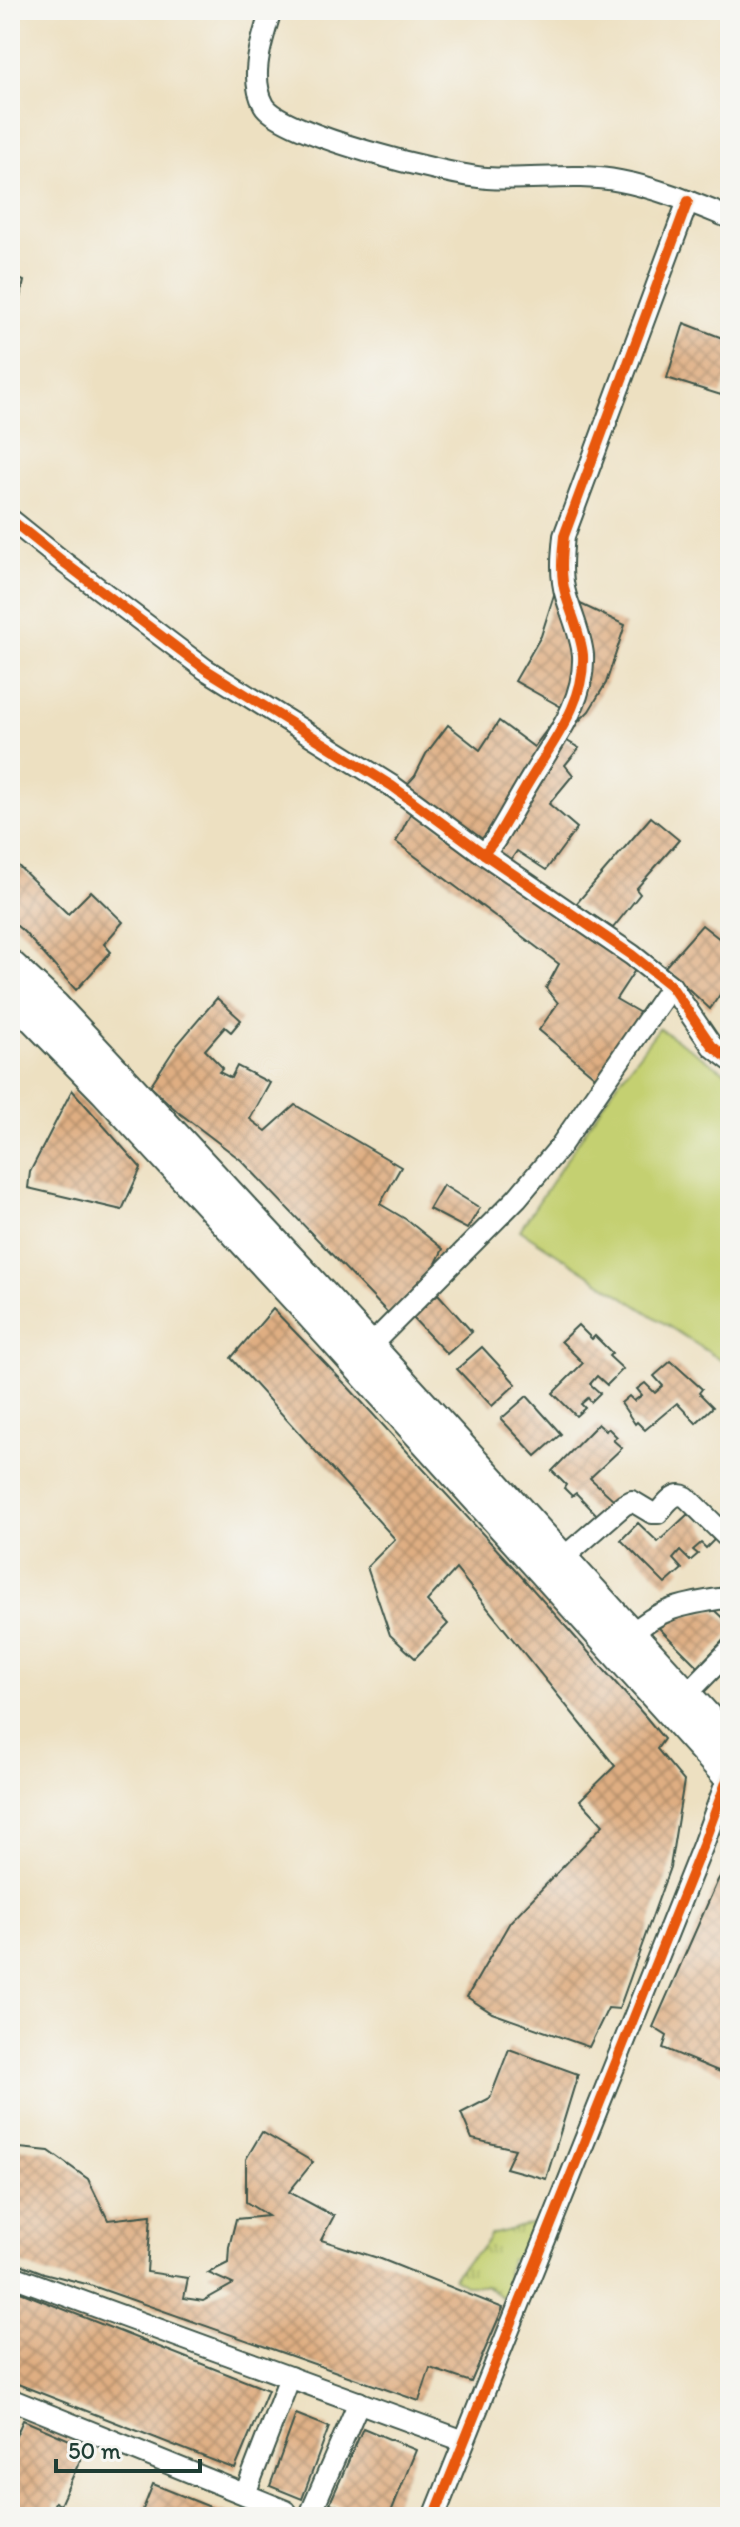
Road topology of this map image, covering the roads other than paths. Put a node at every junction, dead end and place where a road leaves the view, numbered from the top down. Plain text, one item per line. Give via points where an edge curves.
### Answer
1 (271, 10) edge
2 (688, 201) junction
3 (730, 218) edge
4 (10, 519) edge
5 (484, 854) junction
6 (10, 964) edge
7 (671, 986) junction
8 (10, 995) edge
9 (730, 1060) edge
10 (370, 1346) junction
11 (730, 1540) edge
12 (563, 1558) junction
13 (730, 1597) edge
14 (632, 1634) junction
15 (730, 1650) edge
16 (687, 1694) junction
17 (730, 1742) edge
18 (729, 1778) edge
19 (10, 2275) edge
20 (290, 2377) junction
21 (10, 2399) edge
22 (359, 2402) junction
23 (464, 2441) junction
24 (245, 2494) junction
25 (296, 2515) edge
26 (434, 2517) edge

1 - 2 street via 259,51 264,106 303,131 468,177 586,176
2 - 3 street
2 - 5 street via 564,536 564,593 583,653 582,681 564,725
4 - 5 street via 205,669 392,786
5 - 7 street
6 - 10 main road
7 - 9 street via 712,1046
7 - 10 street via 526,1188
8 - 18 main road via 299,1302
10 - 12 main road
11 - 12 street via 680,1494 658,1513 632,1501 624,1505
12 - 14 main road
13 - 14 street via 662,1611
14 - 16 main road
15 - 16 street
16 - 17 main road
18 - 23 street
19 - 20 street
20 - 22 street
20 - 24 street
21 - 24 street
22 - 23 street
22 - 25 street
23 - 26 street
24 - 25 street

